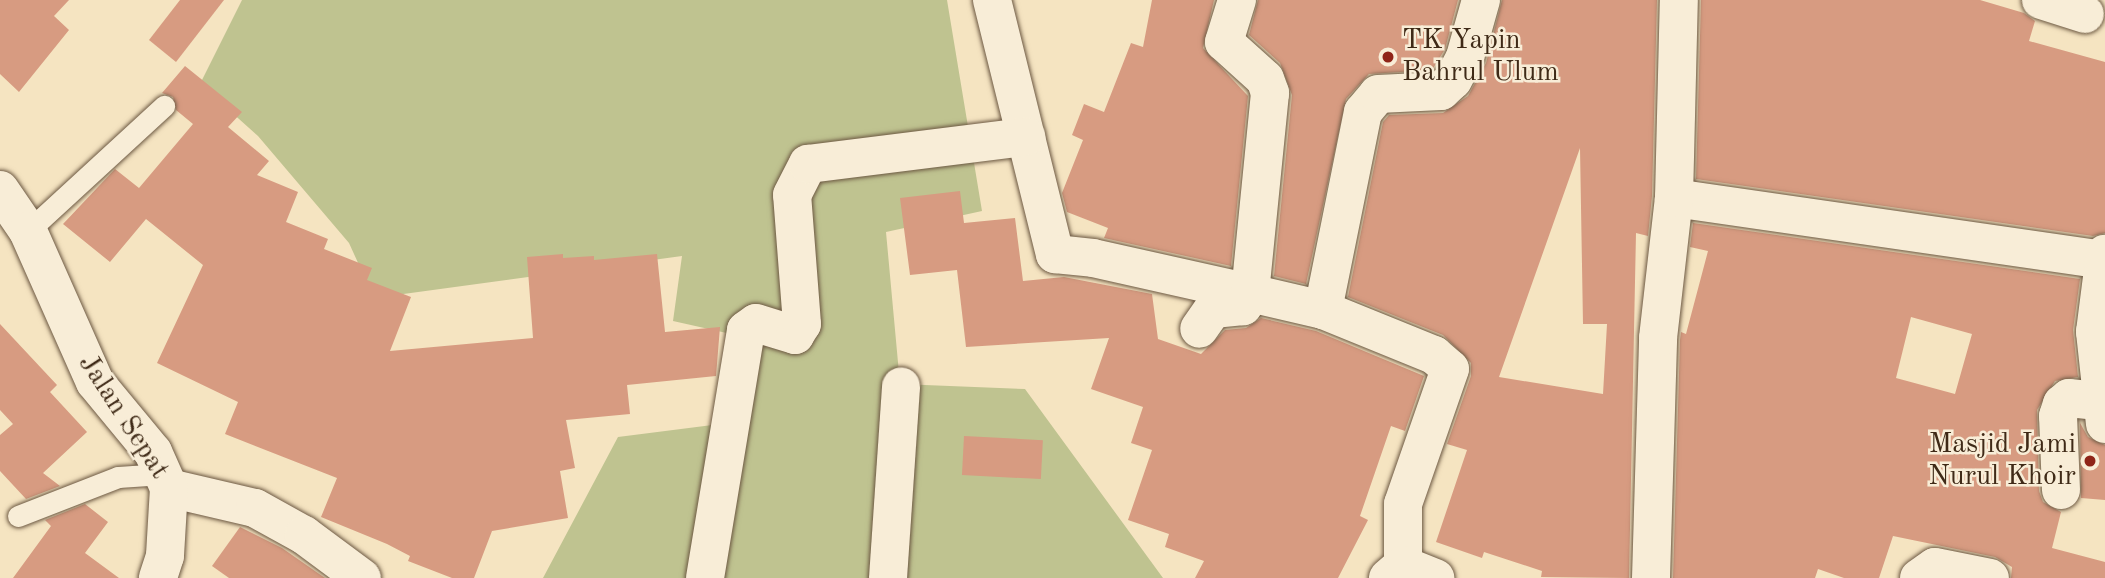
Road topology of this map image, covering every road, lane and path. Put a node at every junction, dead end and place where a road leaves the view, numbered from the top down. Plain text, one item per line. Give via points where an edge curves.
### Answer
1 (992, 0) edge
2 (1237, 0) edge
3 (1481, 0) edge
4 (1679, 0) edge
5 (2041, 0) edge
6 (2093, 14) edge
7 (164, 106) dead end
8 (1026, 137) junction
9 (0, 190) edge
10 (1674, 198) junction
11 (28, 231) junction
12 (2104, 257) edge
13 (1250, 293) junction
14 (1323, 310) junction
15 (1199, 329) dead end
16 (901, 386) dead end
17 (2105, 402) edge
18 (2105, 424) edge
19 (166, 481) junction
20 (2061, 490) dead end
21 (18, 516) dead end
22 (1409, 574) edge
23 (158, 578) edge
24 (362, 578) edge
25 (705, 578) edge
26 (888, 578) edge
27 (1651, 578) edge
28 (1919, 578) edge
29 (1990, 578) edge

1 - 8 street
2 - 13 street via 1224,42 1265,79 1270,93
3 - 14 street via 1465,57 1453,80 1441,91 1378,94 1363,111
4 - 10 street
5 - 6 street
7 - 11 lane
8 - 13 street via 1055,254 1093,258
8 - 25 street via 808,164 792,195 800,331 794,335 756,323 746,330
9 - 11 street, Jalan Sepat
10 - 12 street
10 - 27 street via 1658,338
11 - 19 street, Jalan Sepat via 95,382 153,452
12 - 17 street via 2095,332
13 - 14 street
13 - 15 street via 1243,306 1213,309
14 - 22 street via 1434,355 1450,369 1403,504
16 - 26 street
17 - 18 street
17 - 20 street via 2069,398 2062,404 2058,416
19 - 21 lane via 118,477
19 - 23 street, Jalan Sepat via 166,556
19 - 24 street via 255,508 304,535
28 - 29 street via 1935,567

